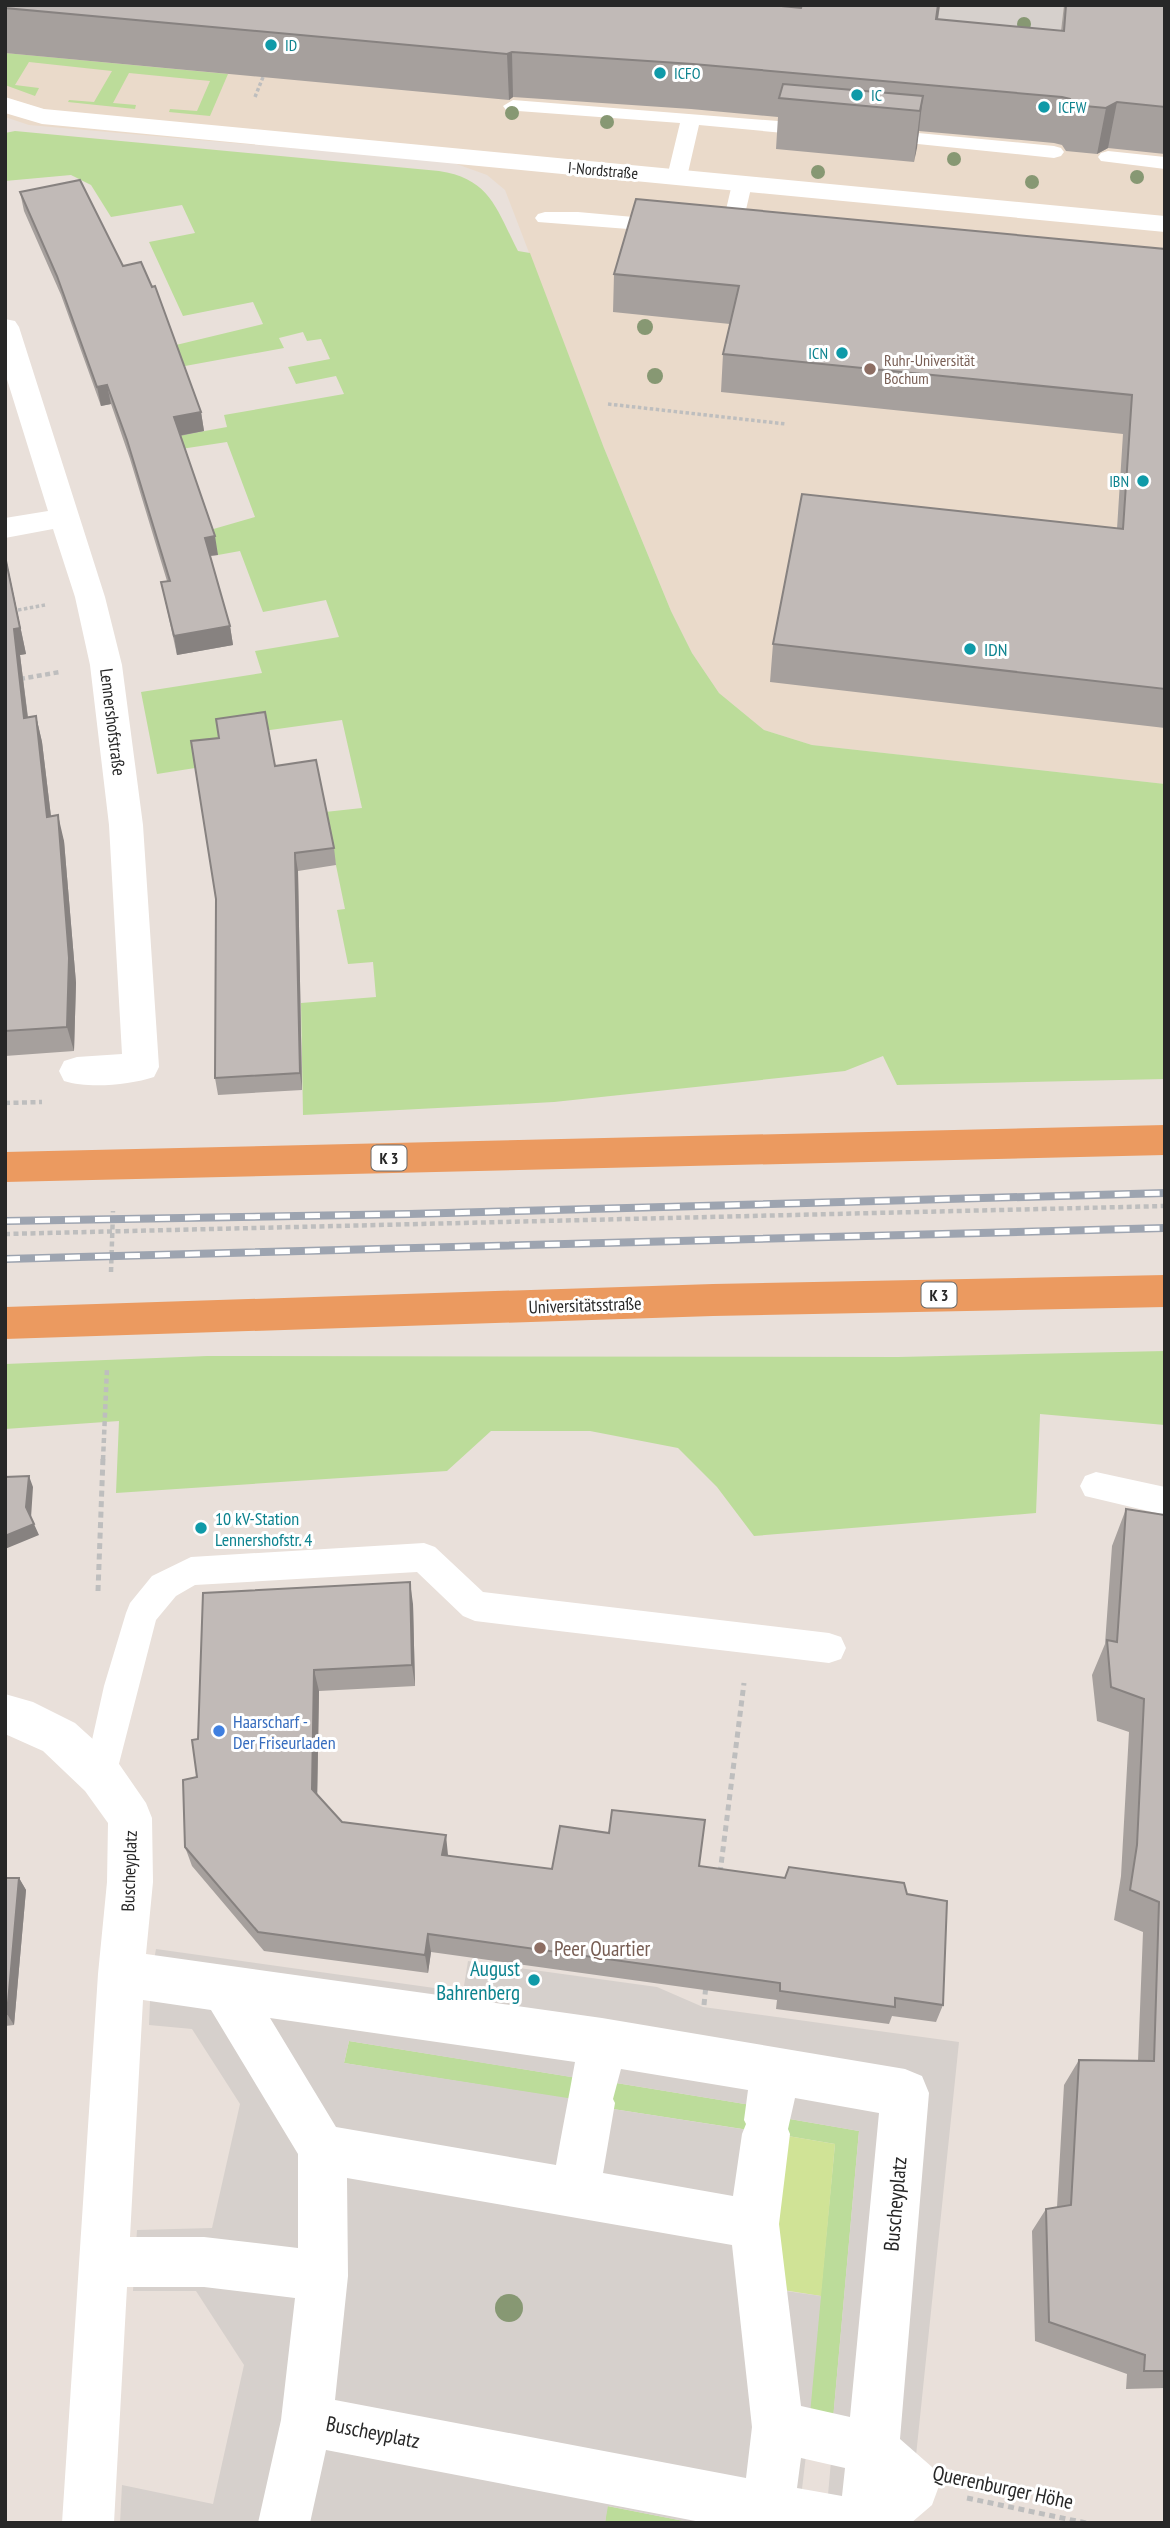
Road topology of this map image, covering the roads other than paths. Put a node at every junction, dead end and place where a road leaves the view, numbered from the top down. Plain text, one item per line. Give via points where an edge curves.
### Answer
1 (5, 104) edge
2 (513, 106) edge
3 (691, 118) junction
4 (1054, 152) dead end
5 (1108, 157) edge
6 (1165, 163) edge
7 (677, 177) junction
8 (742, 184) junction
9 (545, 218) dead end
10 (1165, 224) edge
11 (689, 228) edge
12 (758, 234) edge
13 (5, 327) edge
14 (66, 517) junction
15 (5, 528) edge
16 (77, 1071) dead end
17 (1165, 1140) edge
18 (5, 1167) edge
19 (1165, 1291) edge
20 (5, 1323) edge
21 (1096, 1486) dead end
22 (1165, 1502) edge
23 (829, 1648) dead end
24 (5, 1714) edge
25 (101, 1776) junction
26 (121, 1974) junction
27 (225, 1989) junction
28 (602, 2042) junction
29 (774, 2071) junction
30 (322, 2150) junction
31 (575, 2193) junction
32 (754, 2224) junction
33 (104, 2262) junction
34 (323, 2276) junction
35 (307, 2420) junction
36 (778, 2427) junction
37 (872, 2448) junction
38 (769, 2508) junction
39 (88, 2523) edge
40 (284, 2523) edge
41 (844, 2523) edge
42 (869, 2523) edge

1 - 7 street, I-Nordstraße via 42,116
2 - 3 lane
3 - 4 lane
3 - 7 lane
5 - 6 lane
7 - 8 street, I-Nordstraße
8 - 10 street, I-Nordstraße
8 - 12 lane via 724,231
9 - 11 lane
13 - 14 street, Lennershofstraße
14 - 15 street
14 - 16 street, Lennershofstraße via 106,665 126,825 141,1067
17 - 18 highway, K 3
19 - 20 highway, Universitätsstraße / K 3
21 - 22 lane
23 - 25 lane via 475,1606 424,1557 191,1571 164,1586 142,1613
24 - 25 street, Buscheyplatz via 59,1737
25 - 26 street, Buscheyplatz via 130,1818 130,1882
26 - 27 street, Buscheyplatz
26 - 33 street, Buscheyplatz
27 - 28 street, Buscheyplatz
27 - 30 street
28 - 29 street, Buscheyplatz
28 - 31 street
29 - 32 street
29 - 37 street, Buscheyplatz via 905,2093
30 - 31 street
30 - 34 street, Buscheyplatz
31 - 32 street
32 - 36 street
33 - 34 street via 204,2262
33 - 39 street, Buscheyplatz
34 - 35 street, Buscheyplatz
35 - 38 street, Buscheyplatz
35 - 40 street, Buscheyplatz
36 - 37 street
36 - 38 street
37 - 42 street, Buscheyplatz
37 - 42 street, Buscheyplatz via 914,2486
38 - 41 street, Buscheyplatz

